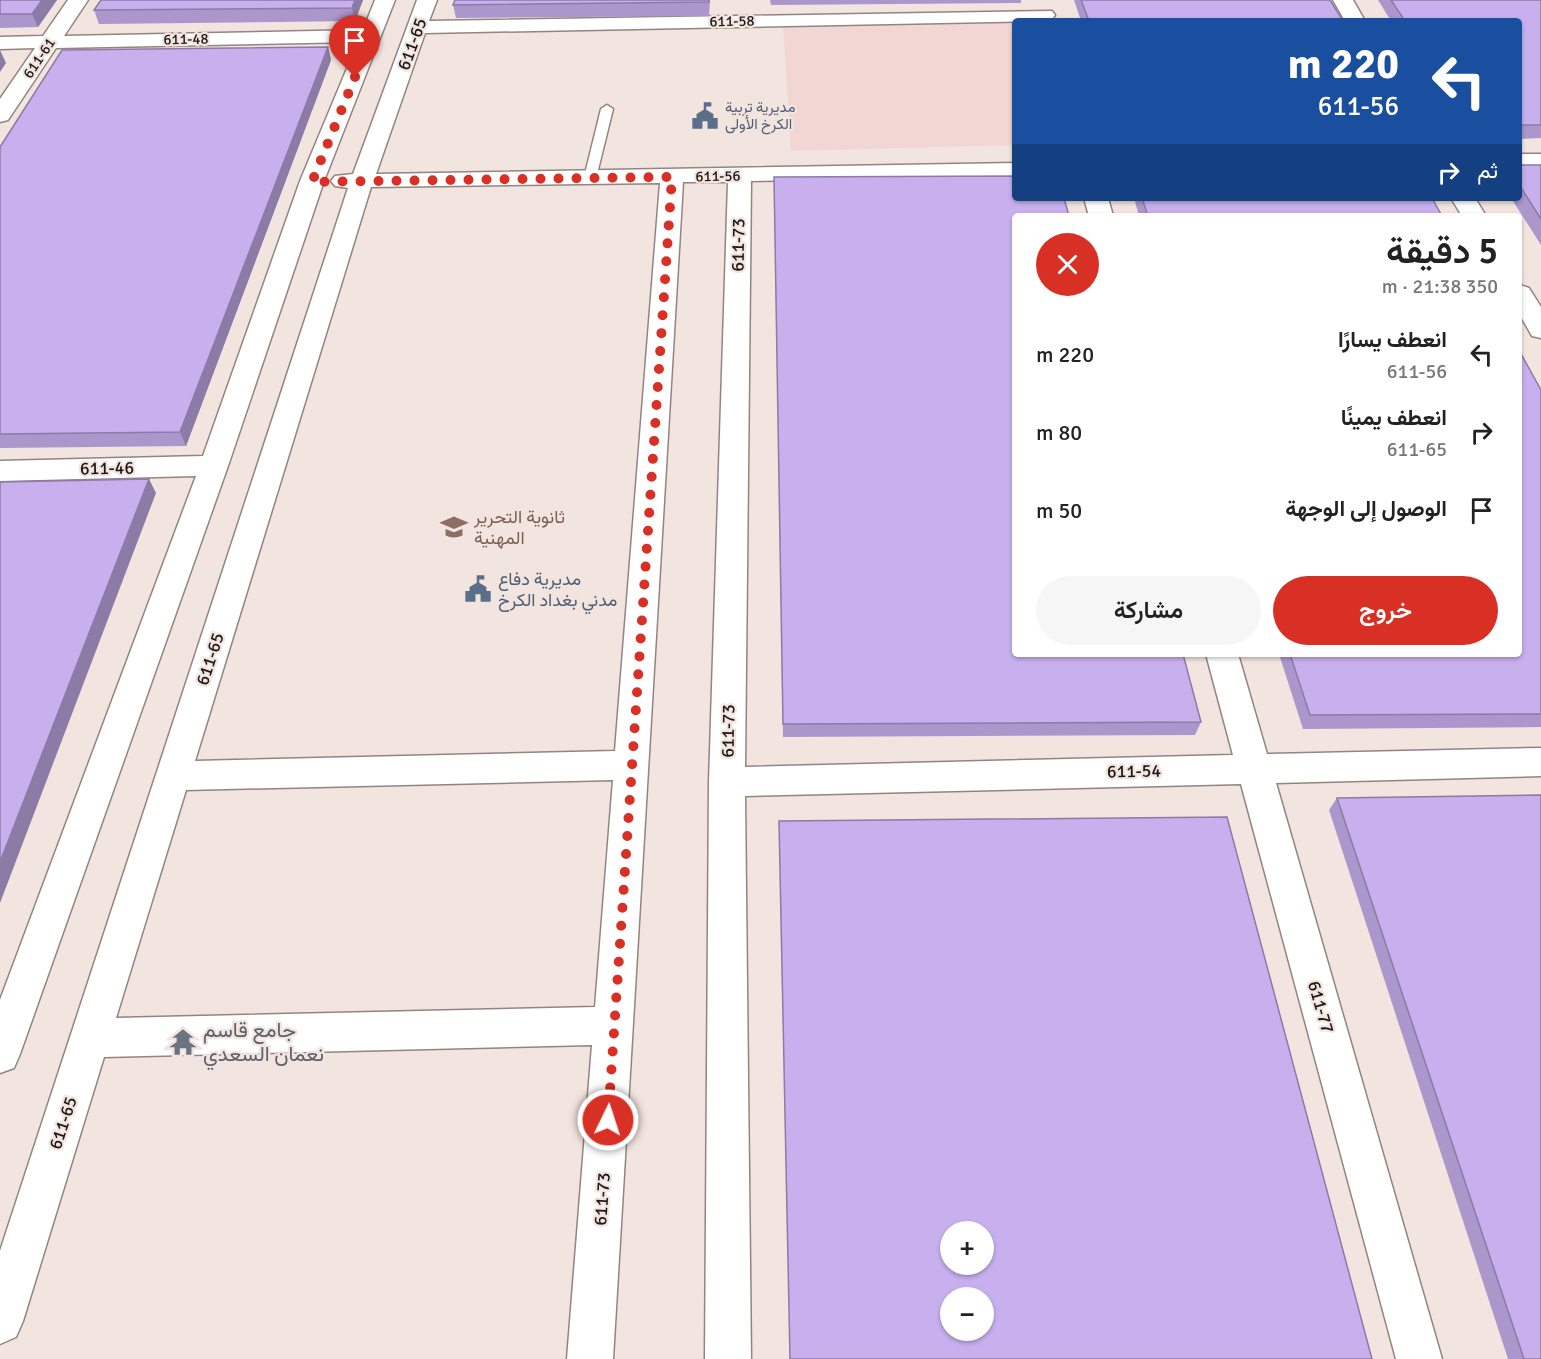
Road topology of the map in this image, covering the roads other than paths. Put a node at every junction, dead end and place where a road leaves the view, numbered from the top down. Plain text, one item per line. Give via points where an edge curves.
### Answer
1 (78, 0) edge
2 (385, 0) edge
3 (732, 0) edge
4 (1342, 0) edge
5 (1044, 12) edge
6 (422, 14) edge
7 (1353, 18) edge
8 (732, 21) junction
9 (372, 36) junction
10 (51, 42) junction
11 (0, 43) edge
12 (607, 109) dead end
13 (0, 115) edge
14 (1522, 161) edge
15 (1541, 161) edge
16 (1012, 170) edge
17 (740, 175) junction
18 (672, 177) junction
19 (590, 178) junction
20 (362, 180) junction
21 (312, 182) junction
22 (1522, 297) edge
23 (1541, 330) edge
24 (214, 466) junction
25 (0, 471) edge
26 (1223, 657) edge
27 (1541, 762) edge
28 (632, 765) junction
29 (1254, 768) junction
30 (173, 776) junction
31 (727, 782) junction
32 (615, 1025) junction
33 (90, 1038) junction
34 (0, 1054) edge
35 (0, 1321) edge
36 (590, 1359) edge
37 (728, 1359) edge
38 (1419, 1359) edge

1 - 10 street, 611-61
2 - 9 street
3 - 8 street
4 - 7 street
5 - 8 street, 611-58
6 - 8 street, 611-58
6 - 20 street, 611-65
9 - 10 street, 611-48
9 - 21 street
10 - 11 street, 611-48
10 - 13 street, 611-61
12 - 19 lane
14 - 15 street
16 - 17 street, 611-56
17 - 18 street, 611-56
17 - 31 street, 611-73
18 - 19 street, 611-56
18 - 28 street, 611-73
19 - 20 street, 611-56
20 - 21 street, 611-56
20 - 30 street, 611-65
21 - 24 street
22 - 23 street
24 - 25 street, 611-46
24 - 34 street
26 - 29 street, 611-77
27 - 29 street, 611-54
28 - 30 street
28 - 32 street, 611-73
29 - 31 street, 611-54
29 - 38 street, 611-77
30 - 33 street, 611-65
31 - 37 street, 611-73
32 - 33 street
32 - 36 street, 611-73
33 - 35 street, 611-65

